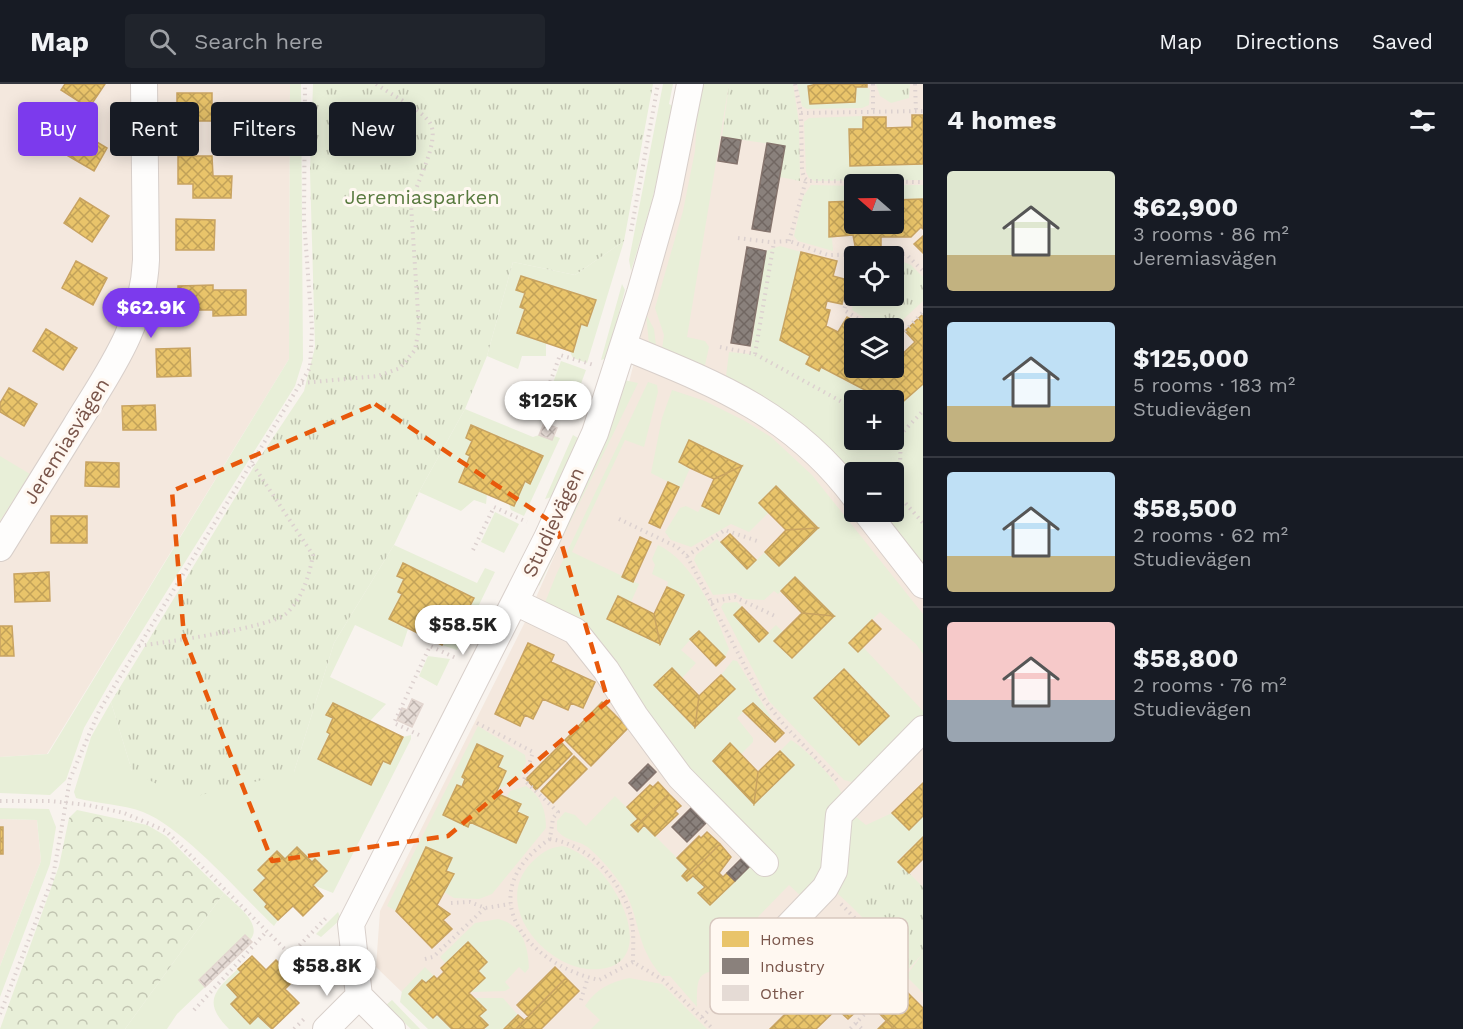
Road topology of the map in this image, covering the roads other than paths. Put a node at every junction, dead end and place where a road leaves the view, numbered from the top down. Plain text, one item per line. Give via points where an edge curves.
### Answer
1 (144, 84) edge
2 (690, 84) edge
3 (623, 346) junction
4 (844, 485) edge
5 (874, 522) edge
6 (0, 548) edge
7 (923, 585) edge
8 (515, 602) junction
9 (923, 729) edge
10 (765, 863) dead end
11 (796, 918) edge
12 (352, 1003) junction
13 (326, 1029) edge
14 (392, 1029) edge

1 - 6 street, Jeremiasvägen via 146,260 139,310 120,353
2 - 3 street, Studievägen via 667,198
3 - 4 street via 712,383 764,411 813,450
3 - 8 street, Studievägen via 604,368 595,433
5 - 7 street
8 - 10 street via 575,631 680,777
8 - 12 street, Studievägen via 351,924
9 - 11 street via 839,815 834,871 825,888
12 - 13 street
12 - 14 street

